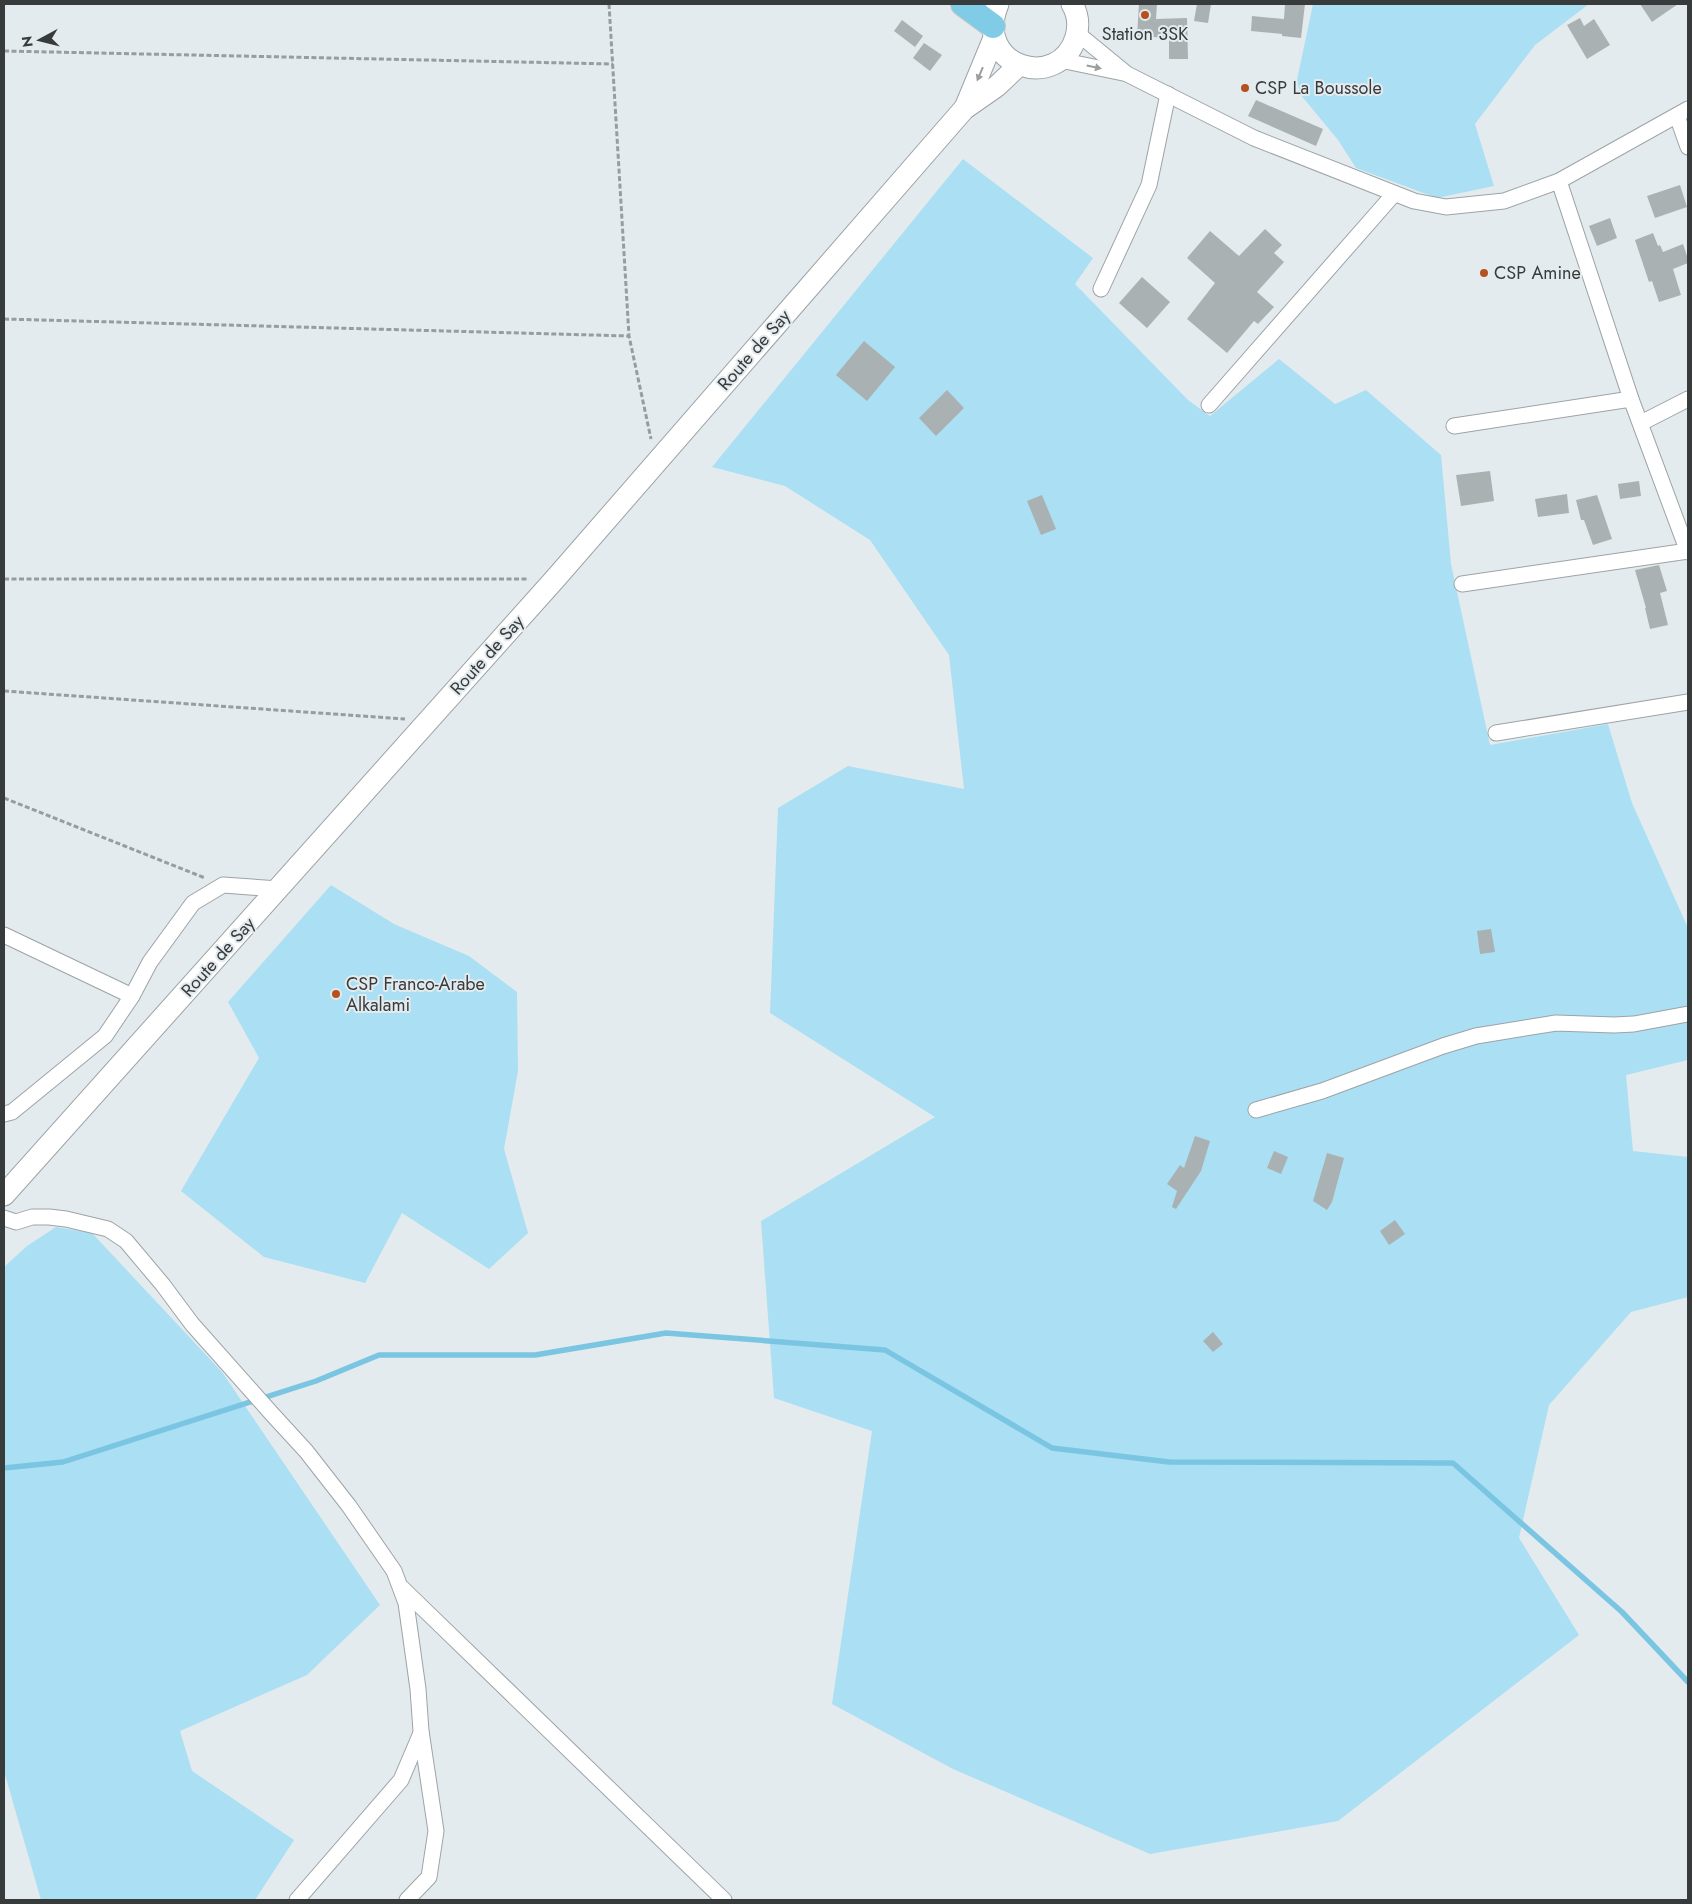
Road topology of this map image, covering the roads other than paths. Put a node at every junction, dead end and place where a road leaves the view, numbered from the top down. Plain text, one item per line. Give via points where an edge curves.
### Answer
1 (963, 4) edge
2 (1074, 5) edge
3 (995, 22) edge
4 (1077, 33) junction
5 (1060, 60) junction
6 (1020, 65) junction
7 (1127, 74) junction
8 (1168, 94) junction
9 (964, 109) junction
10 (1682, 112) edge
11 (1688, 147) edge
12 (1559, 181) junction
13 (1394, 194) junction
14 (1101, 289) dead end
15 (1631, 398) junction
16 (1688, 399) edge
17 (1209, 405) dead end
18 (1641, 423) junction
19 (1454, 426) dead end
20 (1688, 552) edge
21 (1462, 584) dead end
22 (1688, 702) edge
23 (1496, 733) dead end
24 (279, 889) junction
25 (4, 935) edge
26 (132, 996) junction
27 (1688, 1014) edge
28 (1256, 1110) dead end
29 (4, 1114) edge
30 (4, 1195) edge
31 (4, 1218) edge
32 (400, 1585) junction
33 (421, 1731) junction
34 (297, 1900) edge
35 (407, 1900) edge
36 (724, 1900) edge

1 - 3 highway
2 - 4 main road
3 - 6 main road via 1000,49
3 -> 9 main road, Route de Say
4 - 5 main road via 1071,48
4 - 7 street
5 - 6 main road via 1041,68
5 -> 7 street
6 - 9 main road, Route de Say
7 - 8 street
8 - 13 street via 1254,138
8 - 14 street via 1149,185
9 - 24 main road, Route de Say
10 - 11 street
10 - 12 street
12 - 13 street via 1504,201 1472,206 1446,207
12 - 15 street
13 - 17 street
15 - 18 street
15 - 19 street
16 - 18 street
18 - 20 street
20 - 21 street
22 - 23 street
24 - 26 street via 223,885 193,903 150,962
24 - 30 main road, Route de Say
25 - 26 street
26 - 29 street via 105,1036 12,1112
27 - 28 street via 1634,1024 1556,1024 1485,1035 1443,1046 1322,1091
31 - 32 street via 16,1222 32,1217 66,1219 108,1229 126,1242 192,1324 306,1451 354,1513
32 - 33 street via 406,1603
32 - 36 street
33 - 34 street via 402,1780
33 - 35 street via 436,1831 429,1876

